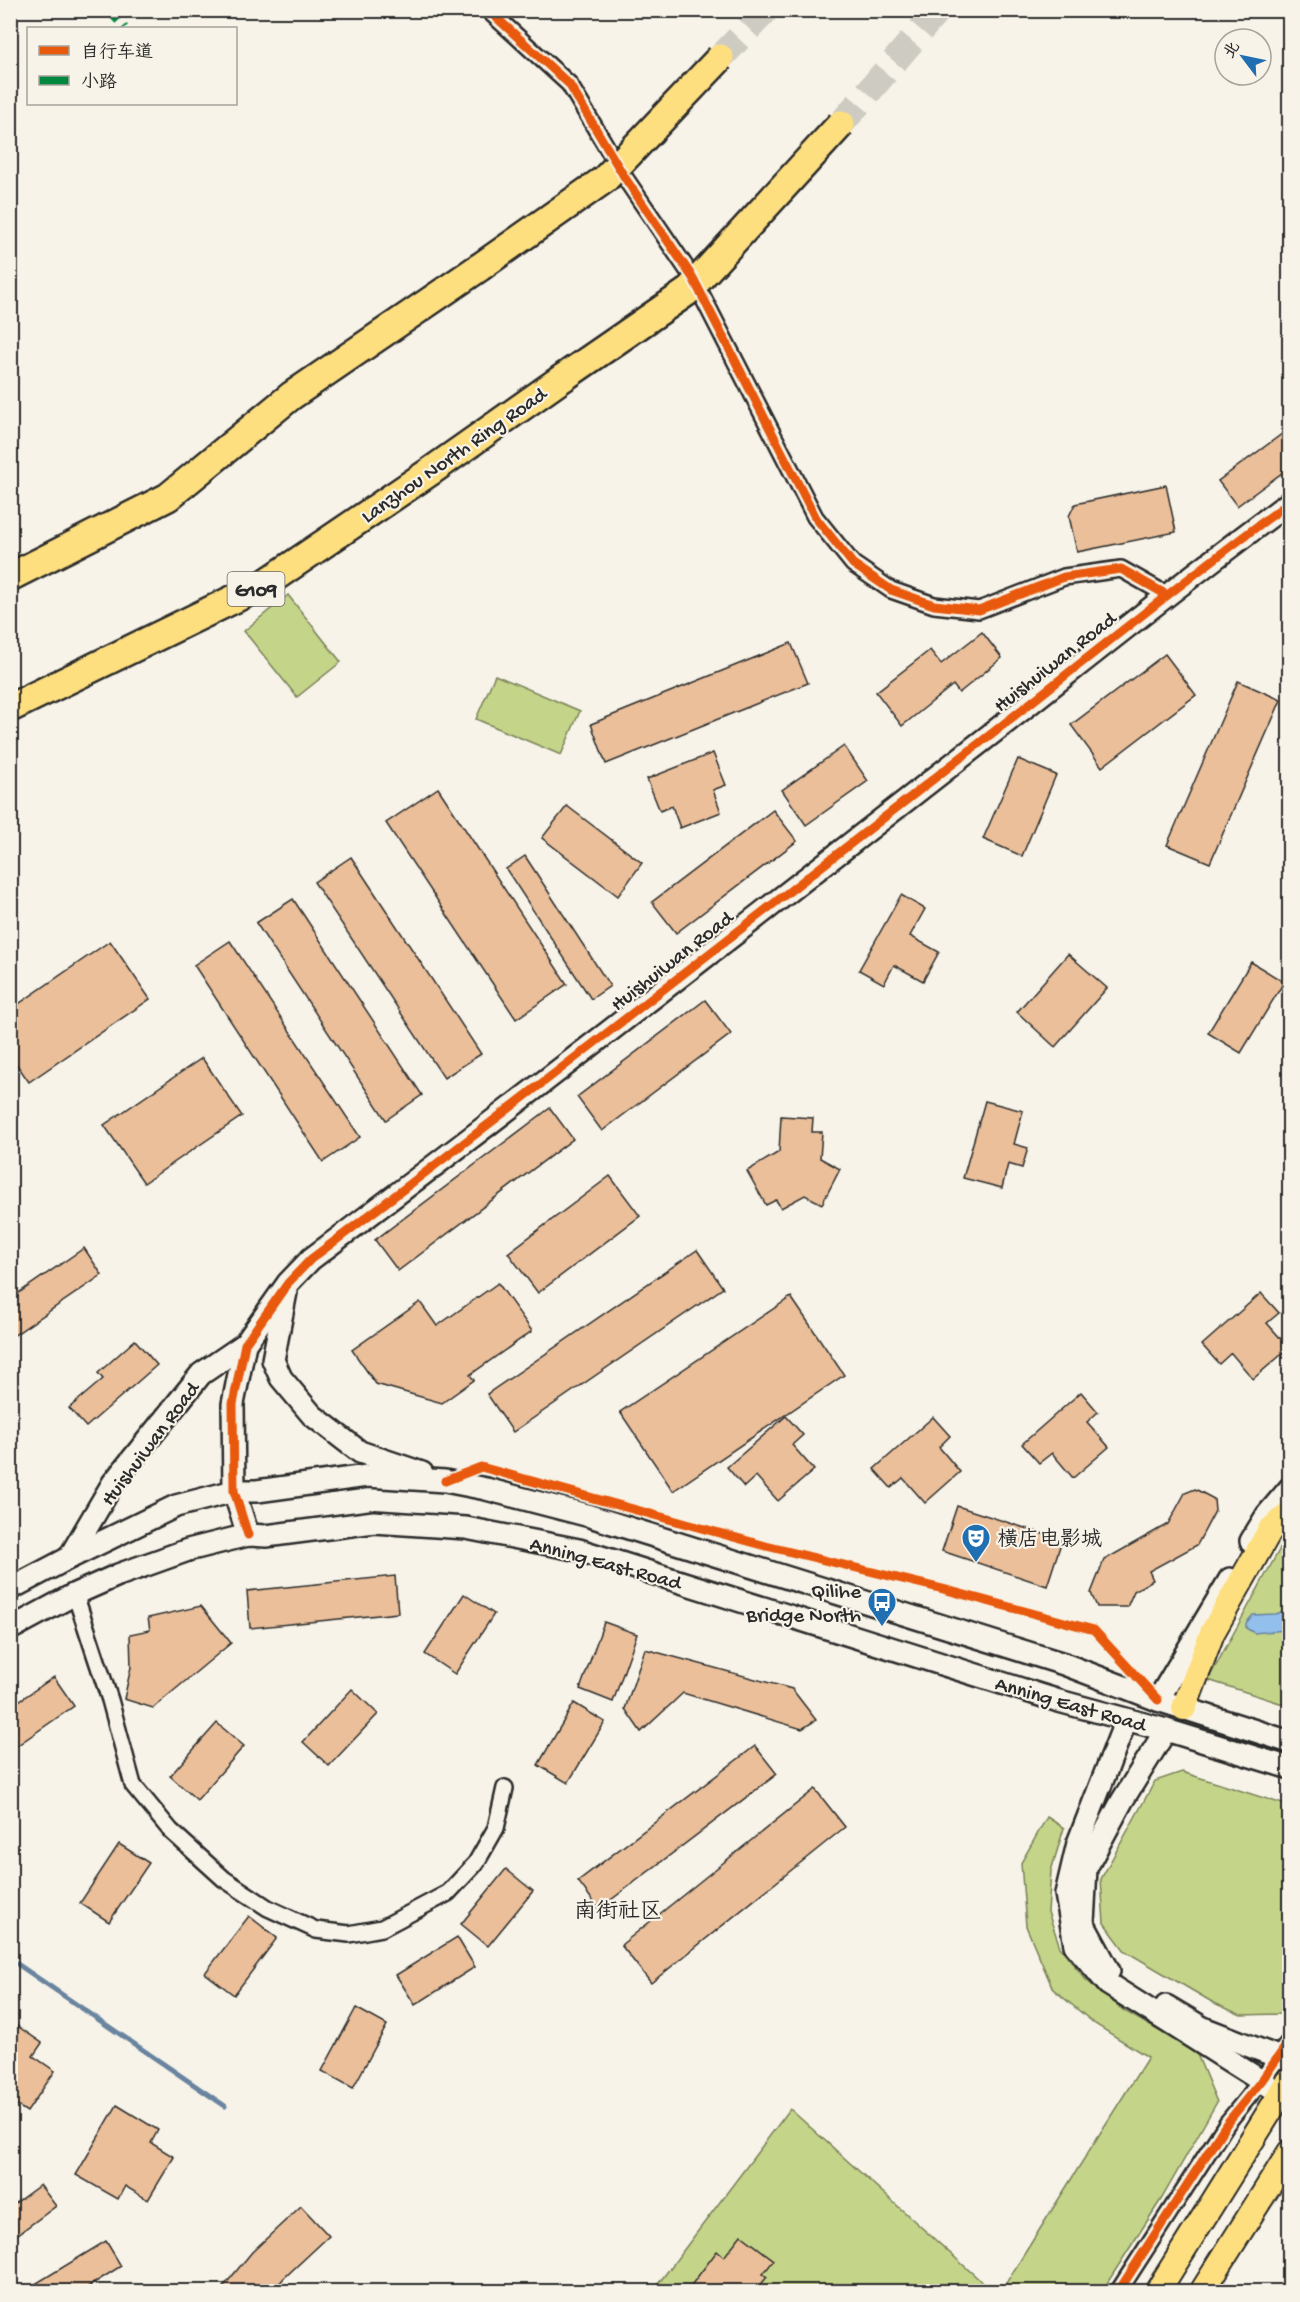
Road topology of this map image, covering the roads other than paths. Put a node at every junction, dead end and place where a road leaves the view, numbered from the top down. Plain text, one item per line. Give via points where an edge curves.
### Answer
1 (488, 10) edge
2 (720, 58) tunnel mouth
3 (841, 124) tunnel mouth
4 (1290, 502) edge
5 (14, 575) edge
6 (1167, 595) junction
7 (10, 708) edge
8 (288, 1283) junction
9 (245, 1344) junction
10 (445, 1481) junction
11 (1290, 1488) edge
12 (234, 1491) junction
13 (1290, 1513) edge
14 (248, 1535) junction
15 (69, 1558) junction
16 (10, 1589) edge
17 (75, 1594) junction
18 (10, 1629) edge
19 (1158, 1700) junction
20 (1184, 1708) junction
21 (1126, 1720) junction
22 (1166, 1730) junction
23 (1290, 1742) edge
24 (1290, 1767) edge
25 (505, 1788) dead end
26 (1290, 2040) edge
27 (1284, 2058) edge
28 (1280, 2088) edge
29 (1290, 2152) edge
30 (1118, 2292) edge
31 (1156, 2292) edge
32 (1202, 2292) edge

1 - 6 street via 569,84 625,178 693,278 815,518 853,564 891,590 934,605 979,610 1064,577 1121,569
2 - 5 highway, bridge via 605,179 291,396 168,497
3 - 7 highway, Lanzhou North Ring Road / G109, bridge via 687,292 263,585
4 - 6 main road, Huishuiwan Road
6 - 8 main road, Huishuiwan Road via 311,1259
8 - 9 main road, Huishuiwan Road
8 - 10 main road via 273,1360 281,1378 312,1415 360,1452
9 - 12 main road, Huishuiwan Road via 232,1404
9 - 15 main road, Huishuiwan Road via 201,1374 113,1483
10 - 12 main road via 367,1476
10 - 19 main road via 590,1516 1064,1664
11 - 19 main road via 1267,1515
12 - 14 main road, Huishuiwan Road
12 - 15 main road via 176,1506
13 - 20 main road via 1270,1530 1212,1633
14 - 17 main road, Anning East Road via 188,1550
14 - 21 main road, Anning East Road via 374,1522 466,1527 579,1550
15 - 16 main road
17 - 18 main road, Anning East Road
17 - 25 street via 133,1785 171,1832 224,1879 268,1908 316,1930 349,1934 382,1928 448,1893 476,1863 496,1827
19 - 20 main road
20 - 23 main road
21 - 22 main road, Anning East Road
21 - 28 main road via 1078,1843 1066,1894 1075,1945 1108,1984 1222,2058
22 - 24 main road, Anning East Road
22 - 27 main road via 1086,1868 1083,1923 1109,1972 1203,2028
26 - 27 street
27 - 28 street
28 - 30 street via 1227,2123
28 - 31 main road
29 - 32 main road

